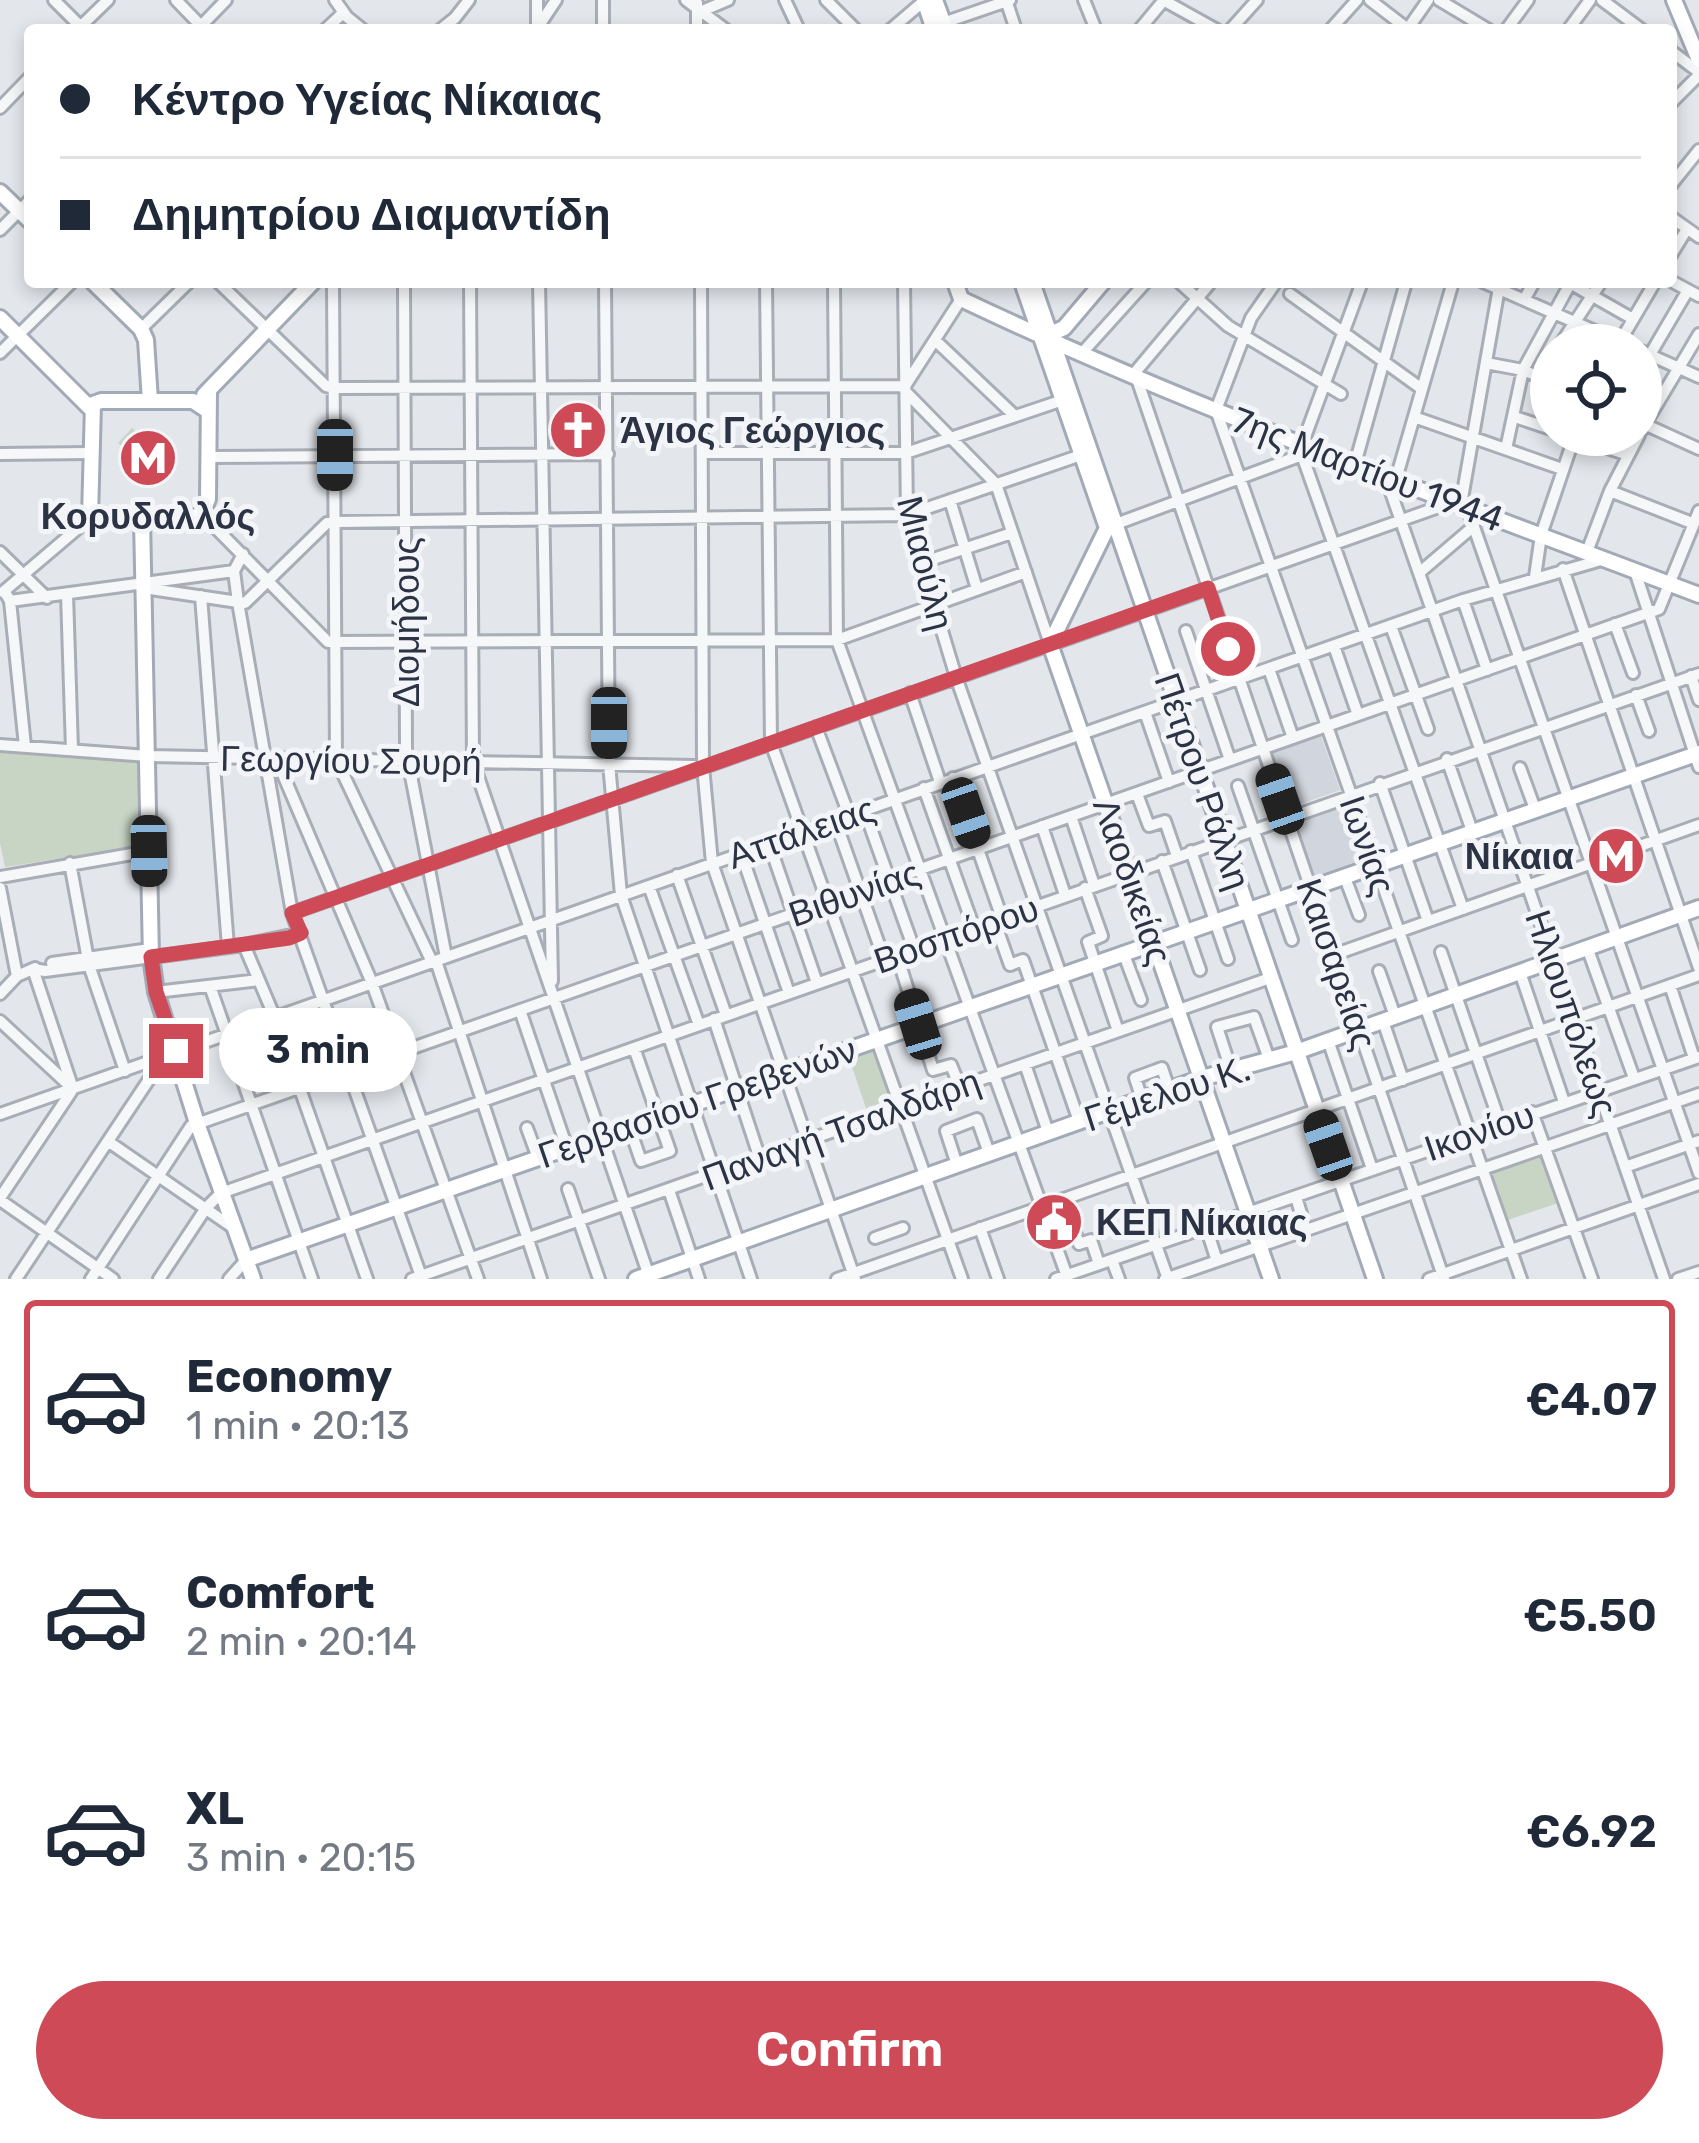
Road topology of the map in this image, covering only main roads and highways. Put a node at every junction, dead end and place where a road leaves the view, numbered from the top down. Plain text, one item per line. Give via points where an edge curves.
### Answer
1 (1674, 0) edge
2 (1699, 60) edge
3 (99, 288) edge
4 (307, 288) edge
5 (957, 288) edge
6 (1025, 288) edge
7 (1035, 288) edge
8 (1098, 288) edge
9 (0, 318) edge
10 (1048, 338) junction
11 (1080, 354) junction
12 (1064, 373) junction
13 (208, 392) junction
14 (150, 401) junction
15 (193, 401) junction
16 (90, 408) junction
17 (208, 411) junction
18 (142, 519) junction
19 (1111, 529) junction
20 (1699, 595) edge
21 (1697, 758) edge
22 (1699, 908) edge
23 (1246, 909) junction
24 (1154, 942) junction
25 (1296, 1052) junction
26 (1202, 1078) junction
27 (243, 1262) junction
28 (645, 1278) edge
29 (253, 1279) edge
30 (1271, 1279) edge
31 (1375, 1279) edge

1 - 2 main road
3 - 14 main road via 142,329
4 - 13 main road
5 - 10 main road, 7ης Μαρτίου 1944 via 962,299
6 - 10 main road, Πέτρου Ράλλη
7 - 10 main road, Πέτρου Ράλλη
8 - 10 main road
9 - 16 main road
10 - 11 main road, 7ης Μαρτίου 1944
10 - 12 main road, Πέτρου Ράλλη
10 - 19 main road, Πέτρου Ράλλη
11 - 12 main road
11 - 20 main road, 7ης Μαρτίου 1944 via 1302,450
12 - 19 main road, Πέτρου Ράλλη
13 - 15 main road
13 - 17 main road
14 - 15 main road
14 - 16 main road
15 - 17 main road
16 - 18 main road via 90,518
17 - 18 main road via 202,514
18 - 27 main road via 150,953 170,1055 197,1123 214,1200 235,1229
19 - 23 main road, Πέτρου Ράλλη
19 - 24 main road, Λαοδικείας via 1050,644
21 - 23 main road, Γερβασίου Γρεβενών
22 - 25 main road, Γέμελου Κ.
23 - 24 main road, Γερβασίου Γρεβενών
23 - 25 main road, Πέτρου Ράλλη
24 - 26 main road, Λαοδικείας
24 - 27 main road, Γερβασίου Γρεβενών
25 - 26 main road, Γέμελου Κ.
25 - 31 main road, Πέτρου Ράλλη
26 - 28 main road, Γέμελου Κ.
26 - 30 main road, Λαοδικείας
27 - 29 main road

